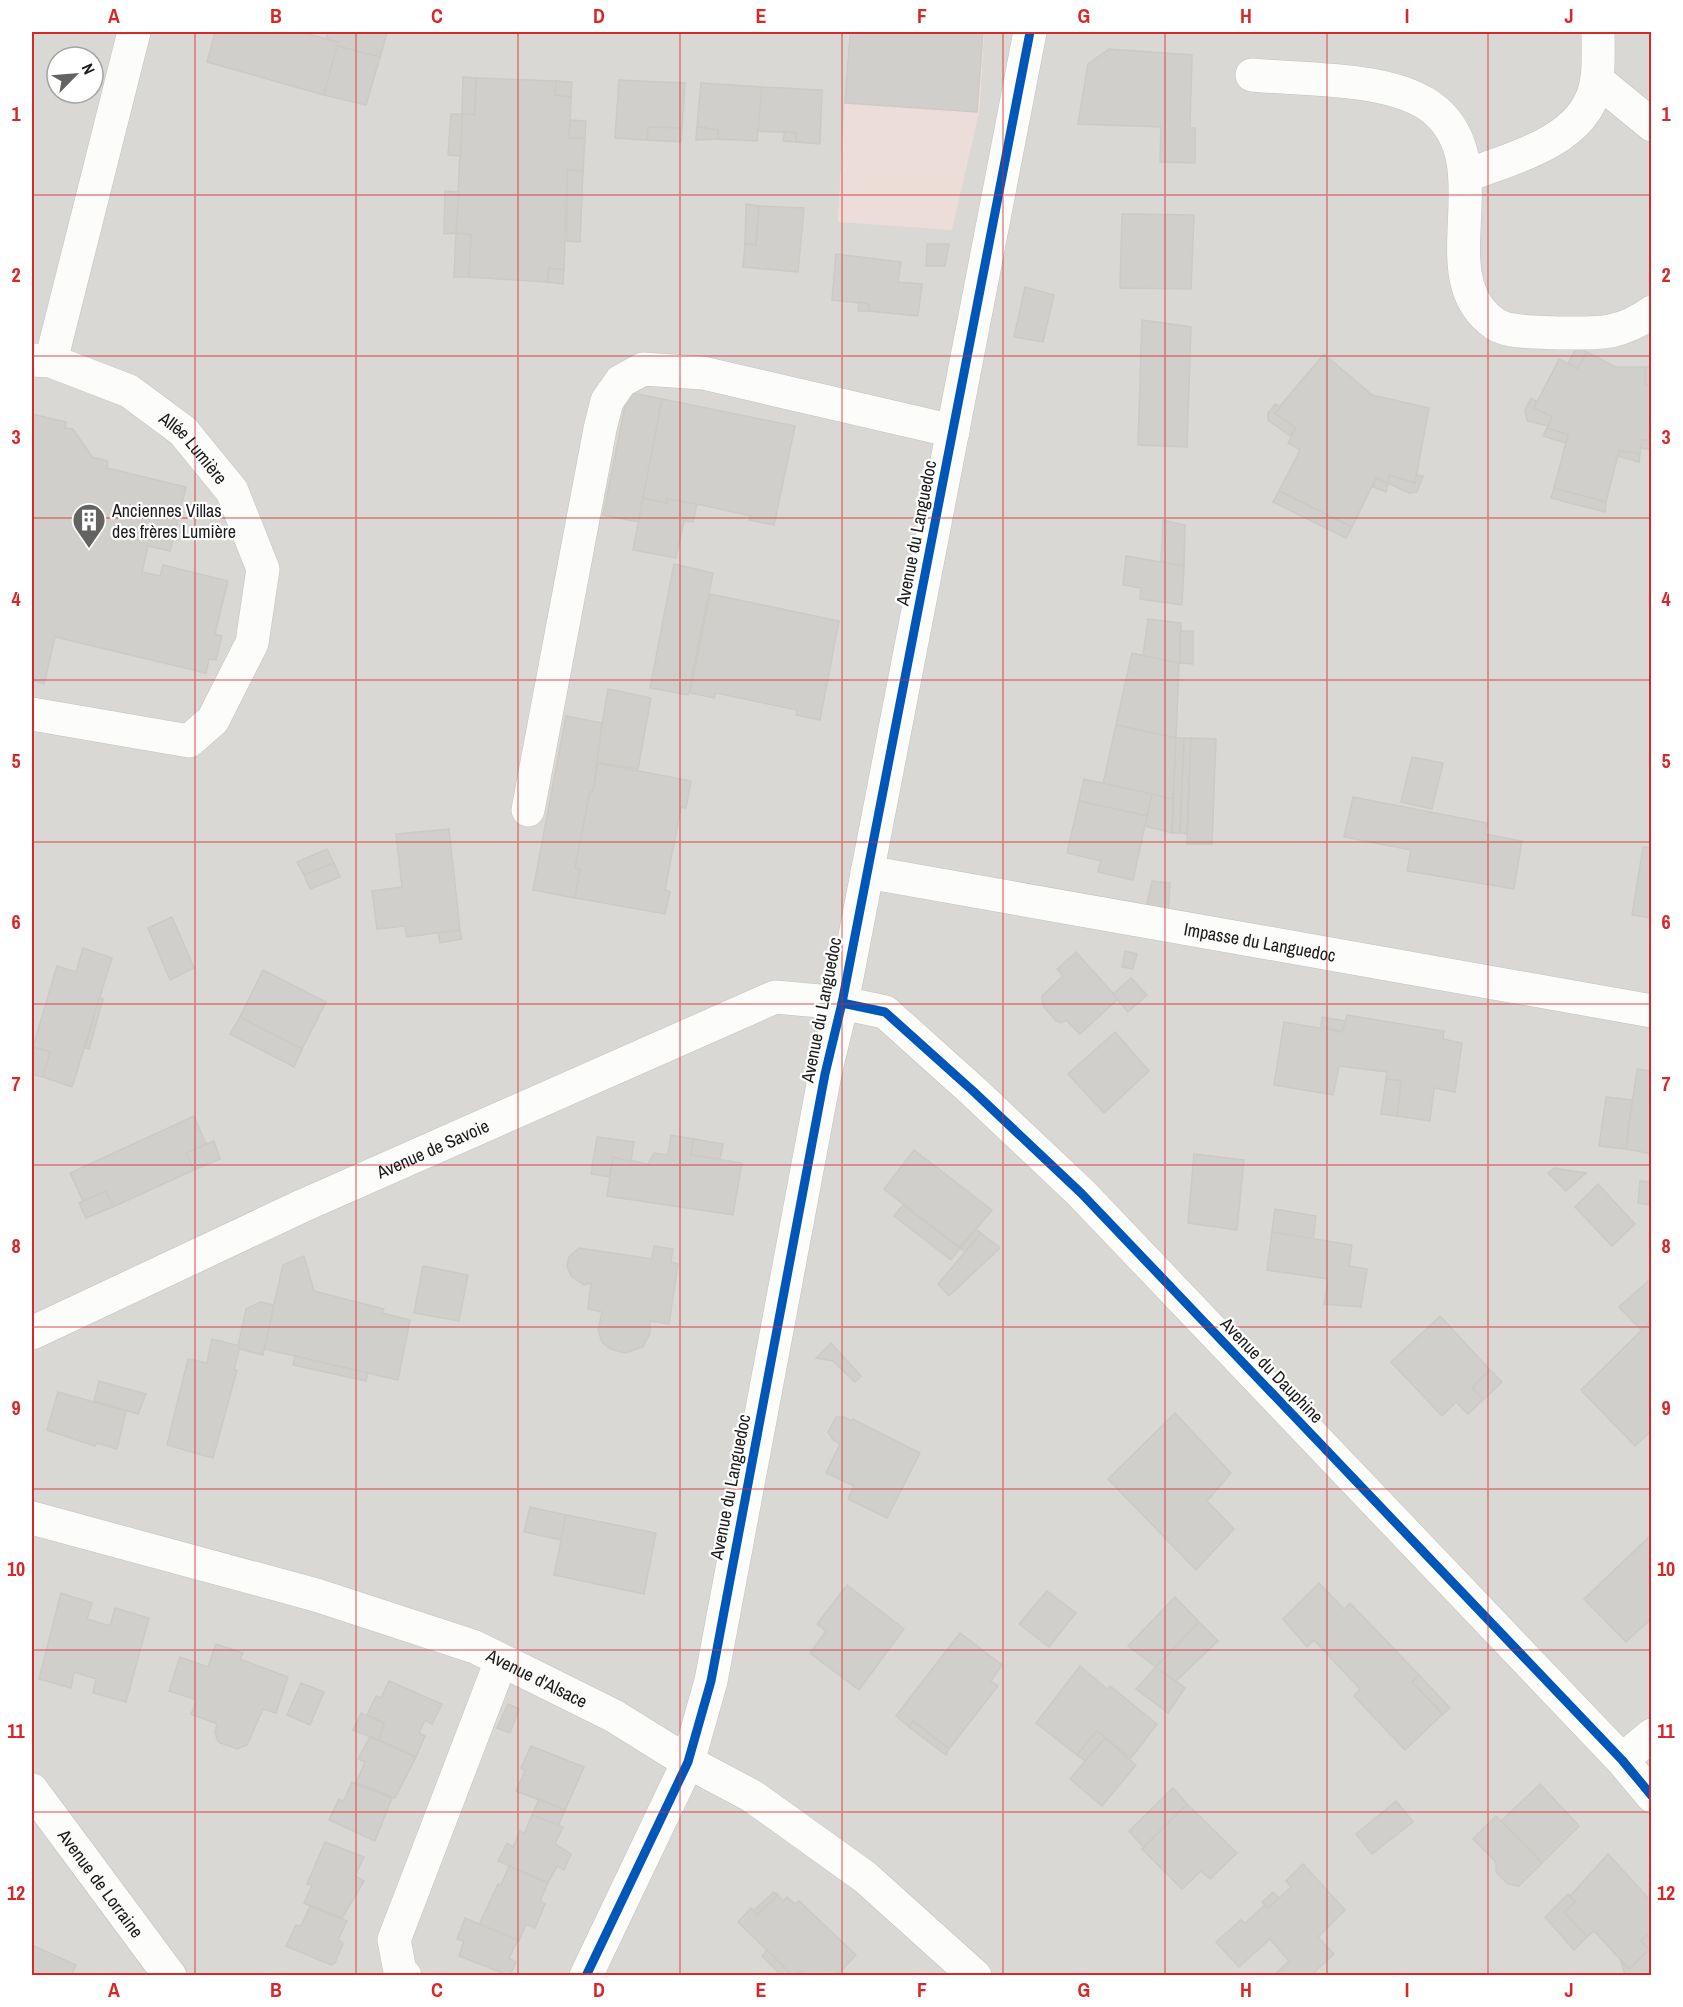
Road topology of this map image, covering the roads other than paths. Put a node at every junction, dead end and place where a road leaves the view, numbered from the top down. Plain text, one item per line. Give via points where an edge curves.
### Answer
1 (134, 32) edge
2 (1030, 32) edge
3 (1598, 32) edge
4 (1252, 75) dead end
5 (1597, 80) junction
6 (1652, 125) edge
7 (1466, 176) junction
8 (1652, 312) edge
9 (41, 361) edge
10 (953, 431) junction
11 (32, 714) edge
12 (528, 810) dead end
13 (867, 872) junction
14 (842, 1003) junction
15 (1652, 1011) edge
16 (32, 1333) edge
17 (32, 1518) edge
18 (501, 1661) junction
19 (1652, 1735) edge
20 (1622, 1760) junction
21 (688, 1762) junction
22 (32, 1790) edge
23 (1652, 1796) edge
24 (170, 1976) edge
25 (405, 1976) edge
26 (586, 1976) edge
27 (975, 1976) edge

1 - 9 street, Allée Lumière
2 - 10 street, Avenue du Languedoc
3 - 5 street
4 - 7 street via 1382,86 1411,96 1435,110 1449,125 1460,144
5 - 6 street
5 - 7 street via 1576,125 1554,140
7 - 8 street via 1464,274 1469,294 1496,325 1532,332 1611,333 1634,325
9 - 11 street, Allée Lumière via 129,391 183,431 232,491 263,569 252,643 213,720 189,741
10 - 12 street via 703,373 643,369 621,381 607,401 600,429
10 - 13 street, Avenue du Languedoc
13 - 14 street, Avenue du Languedoc
13 - 15 street, Impasse du Languedoc
14 - 16 street, Avenue de Savoie via 775,996 302,1206
14 - 20 street, Avenue du Dauphine via 885,1012 1081,1193
14 - 21 street, Avenue du Languedoc via 825,1074 711,1681
17 - 18 street, Avenue d'Alsace via 316,1595 475,1647
18 - 21 street, Avenue d'Alsace via 614,1716
18 - 25 street via 394,1940 400,1971
19 - 20 street
20 - 23 street, Avenue du Dauphine
21 - 26 street, Avenue du Languedoc
21 - 27 street, Avenue d'Alsace via 752,1796 866,1876
22 - 24 street, Avenue de Lorraine

